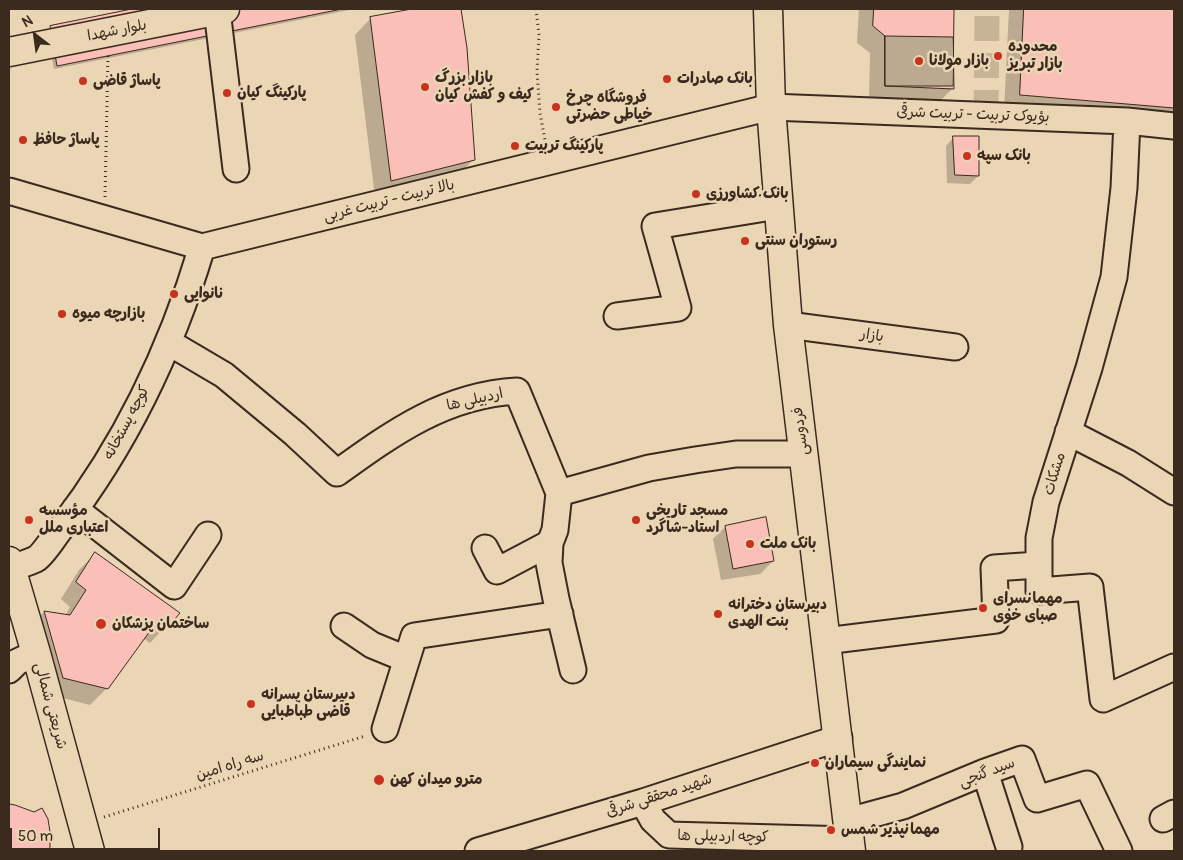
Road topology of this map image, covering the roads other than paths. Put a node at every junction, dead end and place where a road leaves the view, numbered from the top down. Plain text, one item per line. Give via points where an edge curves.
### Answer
1 (768, 9) edge
2 (221, 10) edge
3 (9, 52) edge
4 (771, 106) junction
5 (1127, 121) junction
6 (1174, 126) edge
7 (236, 169) dead end
8 (9, 191) edge
9 (778, 206) junction
10 (202, 247) junction
11 (617, 316) dead end
12 (788, 324) junction
13 (168, 342) junction
14 (955, 347) dead end
15 (1068, 432) junction
16 (803, 454) junction
17 (1174, 492) edge
18 (559, 493) junction
19 (75, 510) junction
20 (208, 535) dead end
21 (550, 543) junction
22 (485, 548) dead end
23 (10, 565) edge
24 (1038, 565) junction
25 (560, 614) junction
26 (17, 617) edge
27 (344, 626) dead end
28 (825, 641) junction
29 (36, 652) junction
30 (406, 659) junction
31 (1174, 667) edge
32 (9, 670) edge
33 (573, 670) dead end
34 (384, 729) road end
35 (838, 738) junction
36 (985, 772) junction
37 (643, 802) junction
38 (850, 837) edge
39 (1009, 847) dead end
40 (90, 851) edge
41 (478, 851) edge
42 (1119, 851) edge

1 - 4 main road, فردوسی
2 - 3 main road, بلوار شهدا
2 - 7 street
4 - 5 street, بؤیوک تربیت - تربیت شرقی
4 - 9 main road, فردوسی
4 - 10 street, بالا تربیت - تربیت غربی
5 - 6 street, بؤیوک تربیت - تربیت شرقی
5 - 15 street, مشکات via 1124,188 1114,277
8 - 10 street, بالا تربیت - تربیت غربی
9 - 11 street via 655,226 678,308
9 - 12 main road, فردوسی
10 - 13 street, کوچه پستخانه via 190,288
12 - 14 street, بازار
12 - 16 main road, فردوسی
13 - 18 street, اردبیلی ها via 224,375 337,473 407,425 440,408 497,392 517,392
13 - 19 street, کوچه پستخانه via 114,450
15 - 17 street via 1128,463
15 - 24 street, مشکات via 1046,502
16 - 18 street via 736,454 696,460 649,468
16 - 28 main road, فردوسی
18 - 21 street via 555,530
19 - 20 street via 174,586
19 - 23 street, کوچه پستخانه via 37,558
21 - 22 street via 497,571
21 - 25 street via 549,563
23 - 26 main road, شریعتی شمالی
24 - 28 street via 994,568 996,620
24 - 31 street, مشکات via 1039,590 1090,587 1103,699
25 - 30 street via 414,636
25 - 33 street
26 - 29 main road, شریعتی شمالی
27 - 30 street via 372,645
28 - 35 main road, فردوسی
29 - 32 street
29 - 40 main road, شریعتی شمالی
30 - 34 street
35 - 37 street, شهید محققی شرقی
35 - 38 main road, فردوسی
36 - 38 street, سید گنجی via 903,806
36 - 39 street
36 - 42 street, سید گنجی via 1022,759 1038,799 1087,784
37 - 38 street, کوچه اردبیلی ها via 654,820 670,836
37 - 41 street, شهید محققی شرقی

